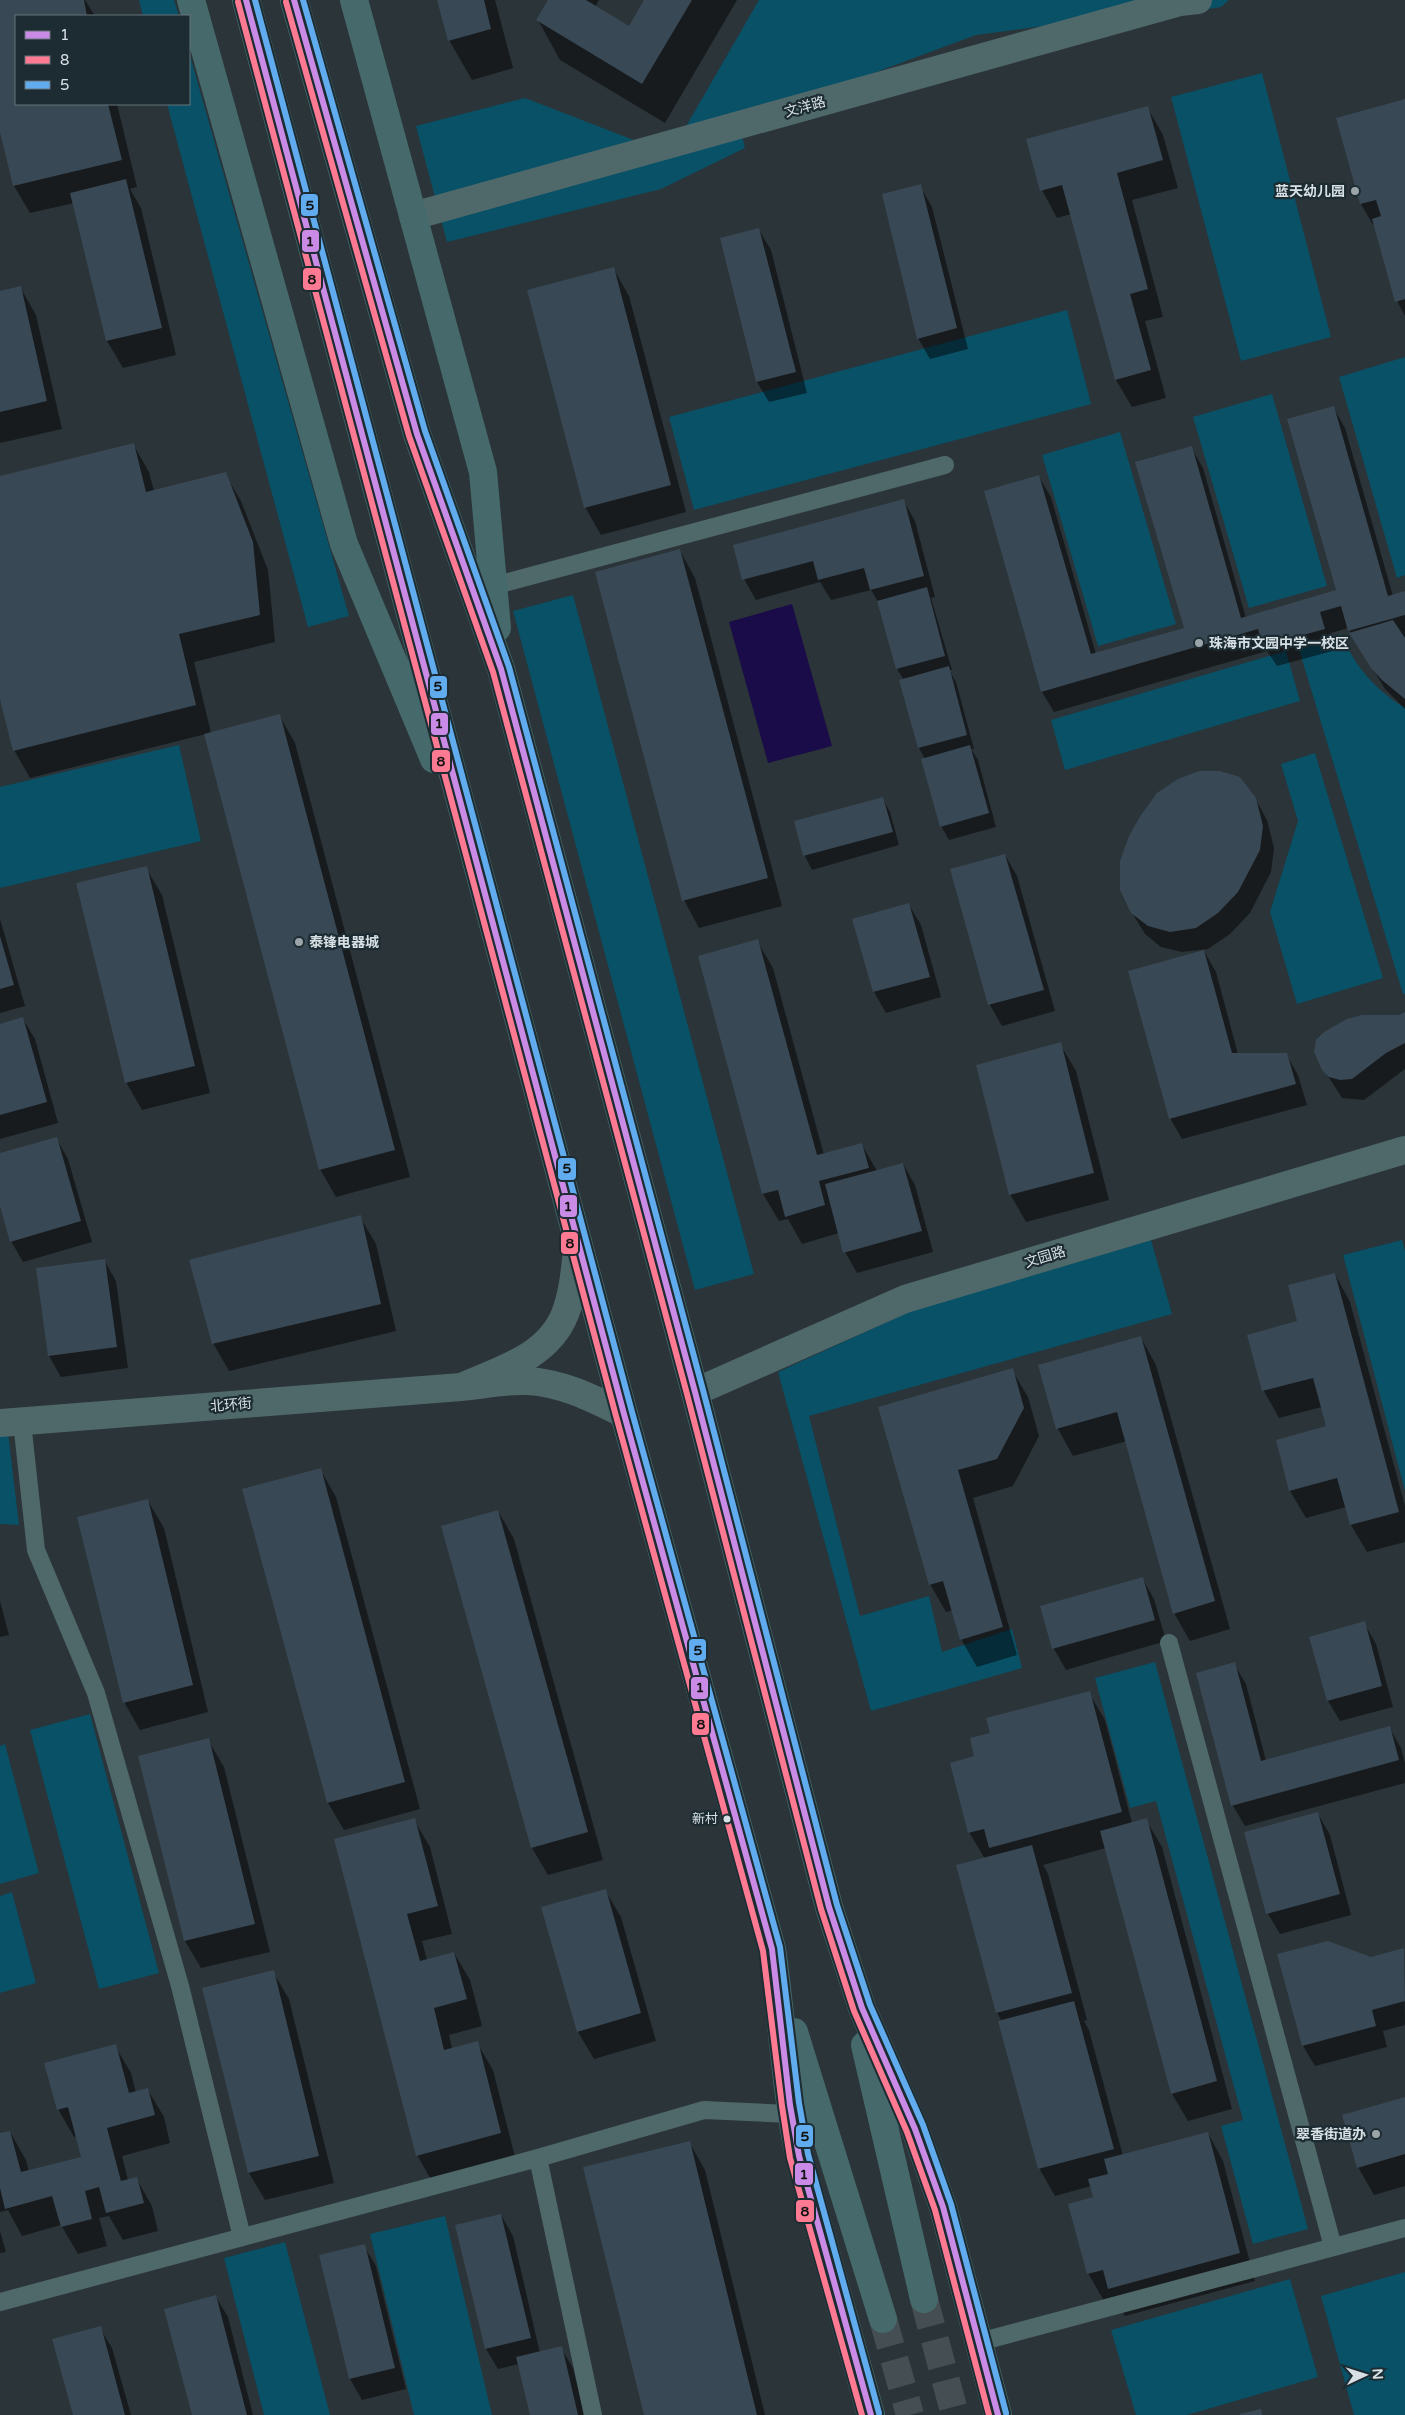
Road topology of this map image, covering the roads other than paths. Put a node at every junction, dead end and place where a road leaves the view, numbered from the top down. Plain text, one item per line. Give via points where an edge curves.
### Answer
1 (191, 0) edge
2 (246, 0) edge
3 (294, 0) edge
4 (354, 0) edge
5 (363, 0) edge
6 (1198, 0) edge
7 (364, 39) junction
8 (413, 216) junction
9 (944, 465) dead end
10 (493, 586) junction
11 (501, 669) junction
12 (472, 847) junction
13 (1405, 1150) edge
14 (578, 1242) junction
15 (461, 1387) junction
16 (695, 1392) junction
17 (624, 1414) junction
18 (11, 1423) edge
19 (1169, 1643) dead end
20 (772, 1949) junction
21 (846, 1961) junction
22 (790, 2114) junction
23 (538, 2158) junction
24 (1405, 2228) edge
25 (242, 2237) junction
26 (1333, 2247) junction
27 (924, 2299) tunnel mouth
28 (0, 2302) edge
29 (883, 2319) tunnel mouth
30 (979, 2342) junction
31 (593, 2415) edge
32 (871, 2415) edge
33 (998, 2415) edge

1 - 12 main road via 344,544
2 - 12 main road
3 - 11 main road via 417,434
4 - 7 main road
5 - 7 main road
6 - 8 street, 文洋路
7 - 8 main road
8 - 10 main road via 483,472
9 - 10 lane
10 - 11 main road
11 - 16 main road
12 - 14 main road
13 - 16 street, 文园路 via 905,1298
14 - 15 street, 北环街 via 572,1290 564,1315 544,1344 519,1361
14 - 17 main road
15 - 17 street, 北环街 via 526,1381 542,1383 592,1398
15 - 18 street, 北环街
16 - 21 main road
17 - 20 main road
18 - 25 lane via 36,1550 96,1693 180,1986
19 - 26 lane
20 - 22 main road via 782,2013
20 - 29 main road via 806,2074
21 - 27 main road
21 - 30 main road via 940,2199
22 - 23 lane via 704,2110
22 - 32 main road
23 - 25 lane
23 - 31 lane
24 - 26 lane
25 - 28 lane
26 - 30 lane
30 - 33 main road

